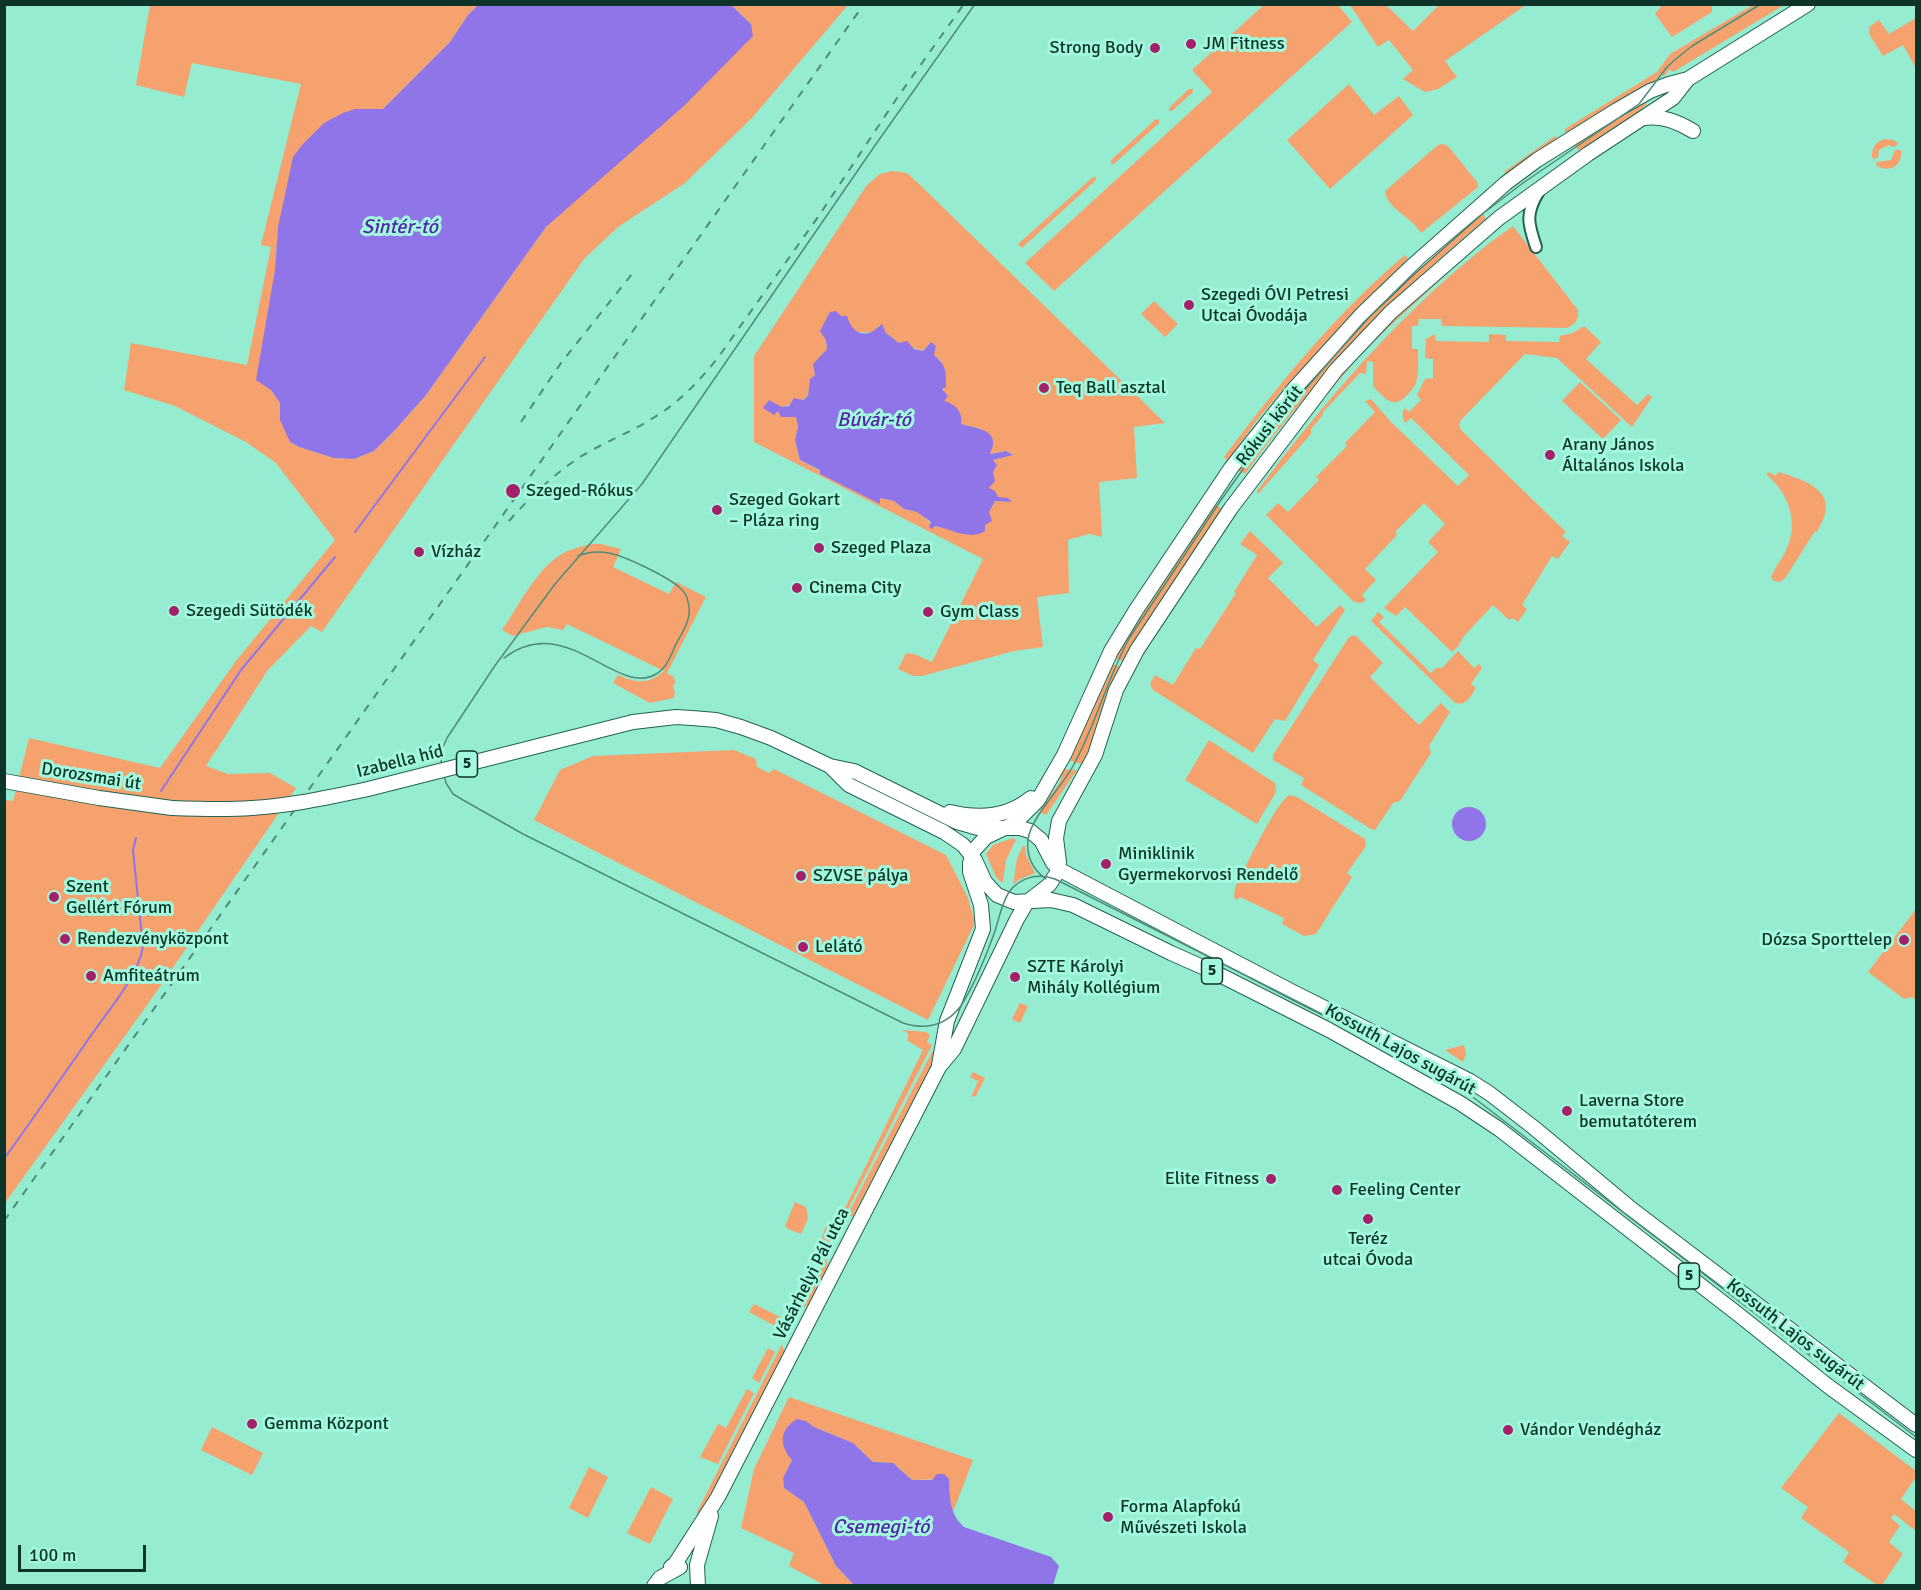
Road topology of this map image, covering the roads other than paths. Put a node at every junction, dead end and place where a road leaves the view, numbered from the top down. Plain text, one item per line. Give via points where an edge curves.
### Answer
1 (1808, 4) edge
2 (1688, 79) junction
3 (1654, 90) junction
4 (1673, 98) junction
5 (1642, 118) junction
6 (1693, 131) dead end
7 (1543, 185) junction
8 (1536, 247) dead end
9 (633, 722) joint
10 (830, 766) junction
11 (4, 781) edge
12 (1046, 786) junction
13 (919, 804) junction
14 (172, 808) joint
15 (1003, 828) junction
16 (972, 855) junction
17 (1058, 869) junction
18 (1027, 902) junction
19 (939, 1067) junction
20 (1917, 1425) edge
21 (1917, 1450) edge
22 (696, 1543) junction
23 (674, 1568) junction
24 (693, 1584) edge
25 (647, 1586) edge
26 (654, 1586) edge

1 - 2 main road, Rókusi körút
2 - 3 main road, Rókusi körút
2 - 4 main road, Rókusi körút
3 - 4 main road
3 - 12 main road, Rókusi körút via 1580,132 1506,183 1411,267 1294,388 1231,468 1126,626
4 - 5 main road, Rókusi körút
5 - 6 main road via 1665,118
5 - 7 main road, Rókusi körút
7 - 8 street via 1528,218
7 - 17 main road, Rókusi körút via 1457,253 1365,338 1231,508 1137,650 1116,690 1095,755 1059,821
9 - 10 main road, Kossuth Lajos sugárút / 5 via 676,717 716,720 771,738
9 - 14 main road, Izabella híd / 5, bridge via 320,799 220,810
10 - 13 main road, Kossuth Lajos sugárút / 5 via 854,771
10 - 16 main road, Kossuth Lajos sugárút / 5 via 849,785 944,832
11 - 14 main road, Dorozsmai út / 5
12 - 13 main road via 1020,807 998,815 965,816
12 - 15 main road, Rókusi körút via 1021,818
13 - 15 main road, Kossuth Lajos sugárút / 5 via 972,827
15 - 16 main road, Rókusi körút via 986,837
15 - 17 main road, Kossuth Lajos sugárút / 5 via 1020,828 1037,836
16 - 18 main road, Kossuth Lajos sugárút / 5 via 993,892 1010,901
16 - 19 main road, Vásárhelyi Pál utca via 970,872 981,905 983,928 947,1021
17 - 18 main road via 1049,885
17 - 20 main road, Kossuth Lajos sugárút / 5 via 1489,1093 1629,1207
18 - 19 main road, Vásárhelyi Pál utca via 954,1049
18 - 21 main road, Kossuth Lajos sugárút / 5 via 1051,900 1073,905 1283,1006 1460,1103
19 - 22 main road, Vásárhelyi Pál utca
22 - 23 main road, Vásárhelyi Pál utca
22 - 24 main road, Vásárhelyi Pál utca
23 - 24 main road, Vásárhelyi Pál utca via 686,1574
23 - 25 main road, Vásárhelyi Pál utca via 657,1571
23 - 26 main road, Vásárhelyi Pál utca

